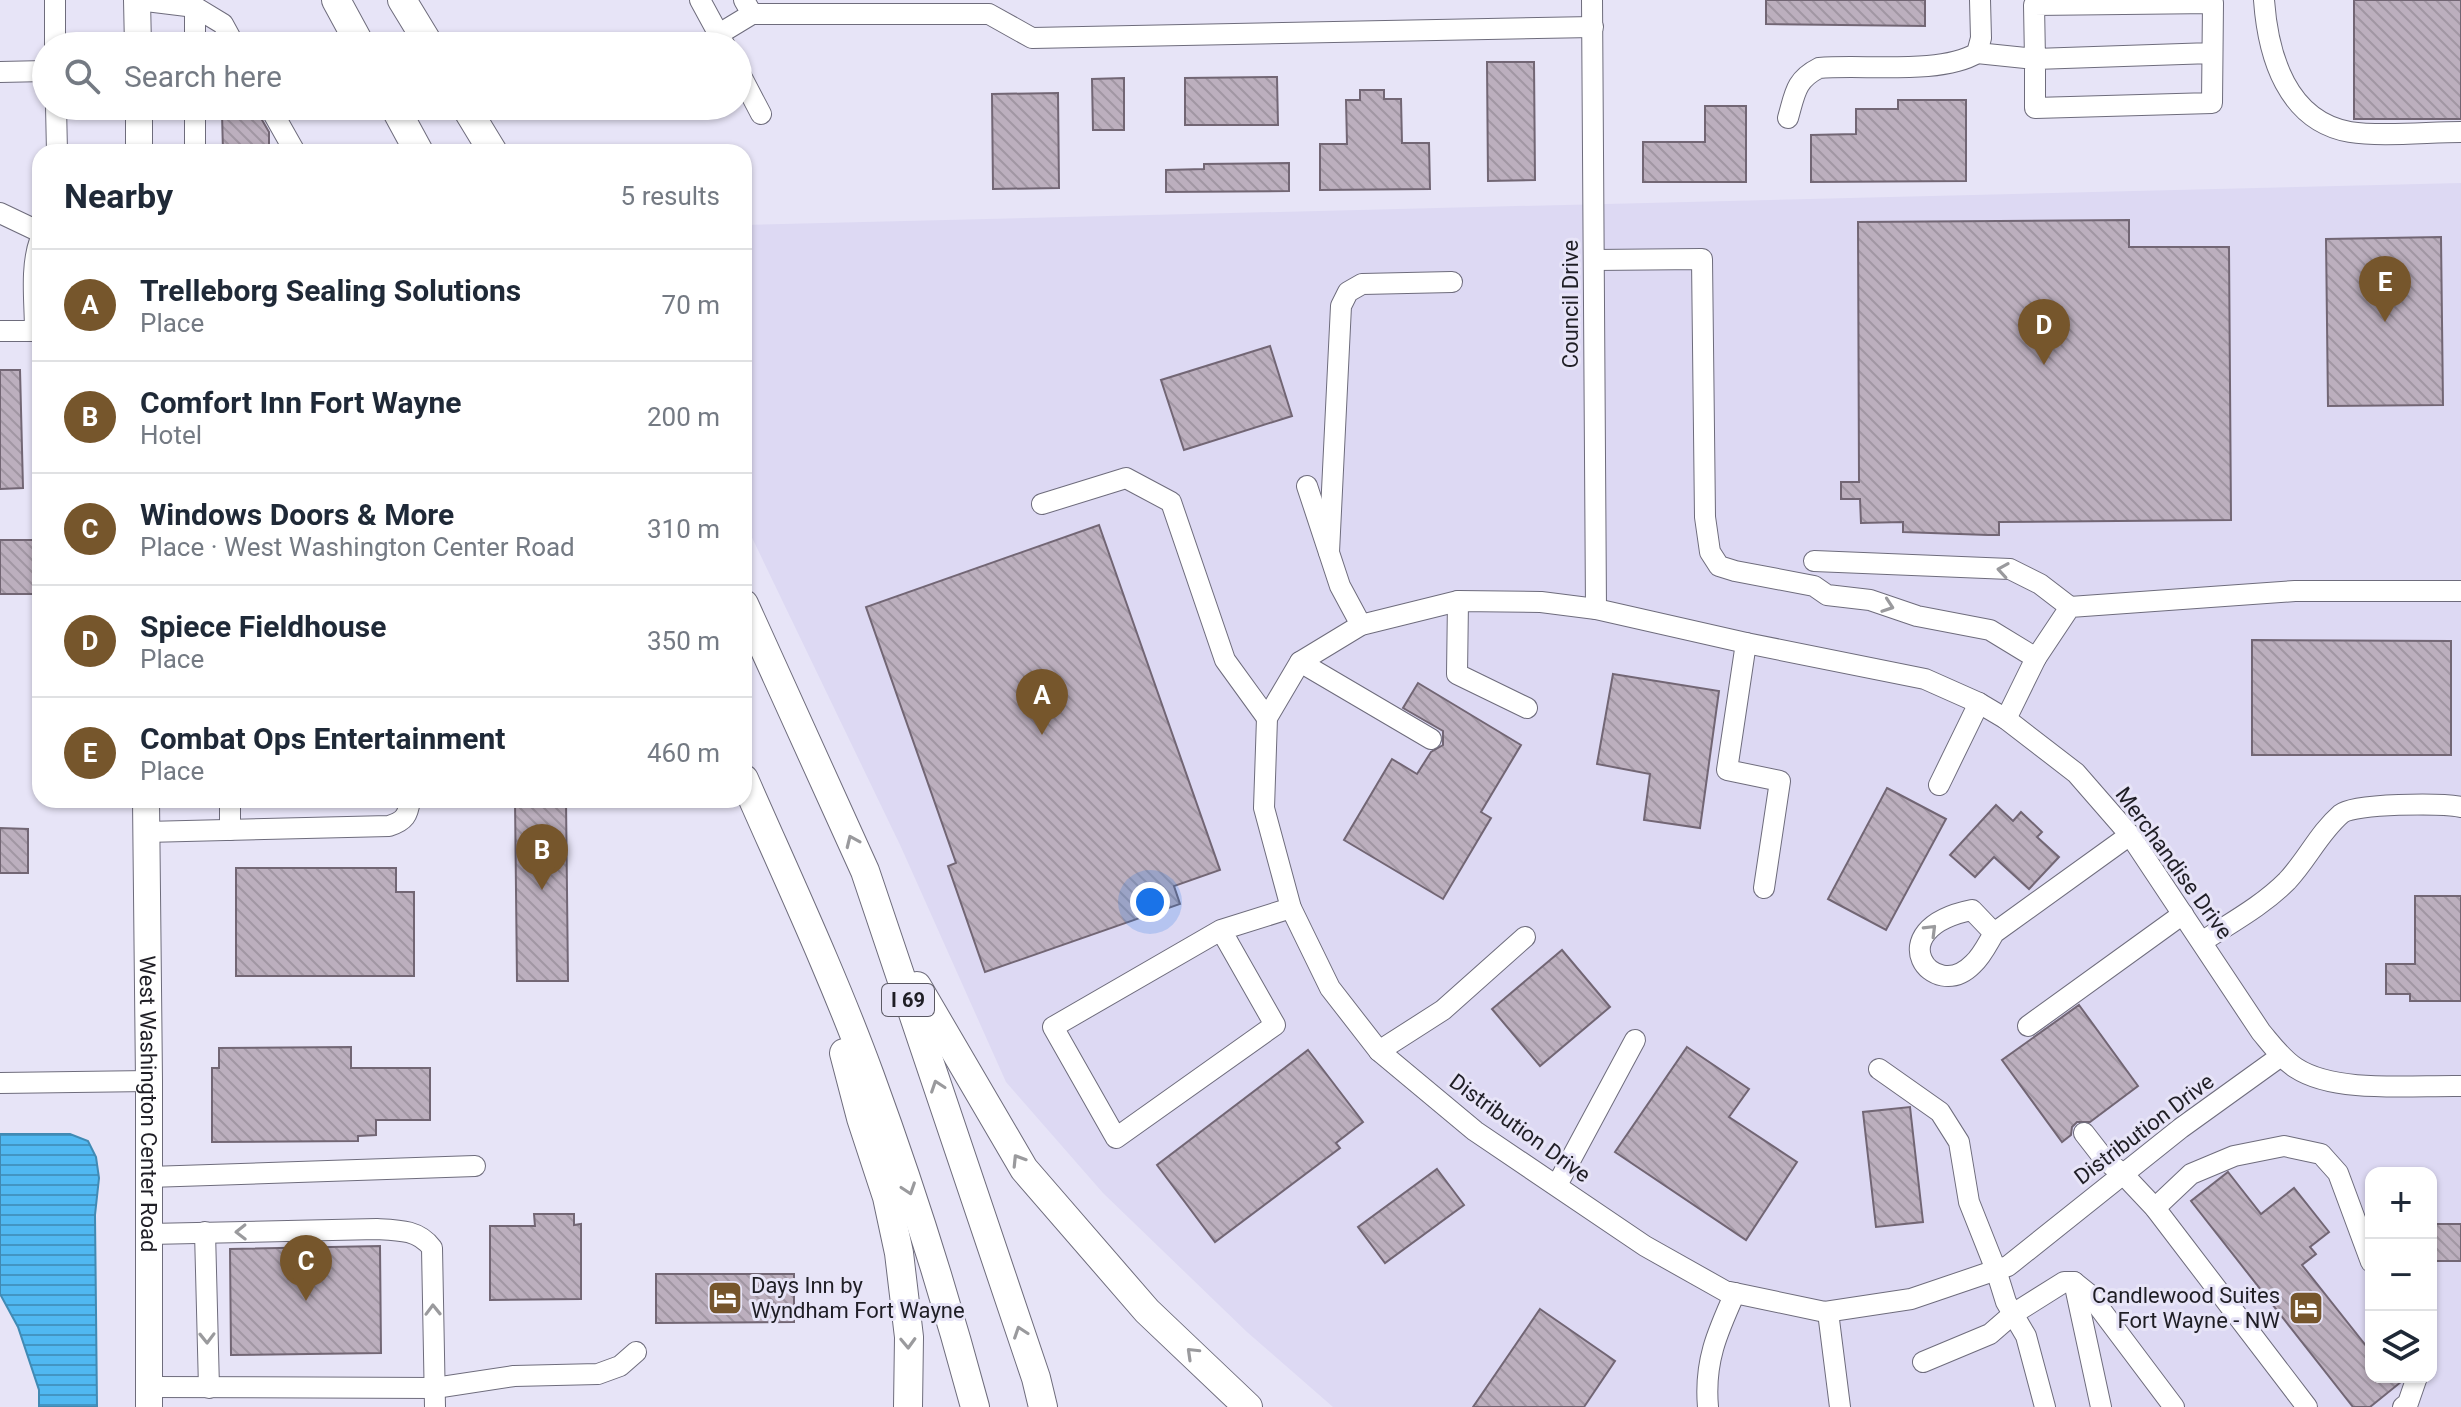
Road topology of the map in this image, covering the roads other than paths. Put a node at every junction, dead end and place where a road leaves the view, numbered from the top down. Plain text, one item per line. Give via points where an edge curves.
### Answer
1 (55, 0) edge
2 (138, 0) edge
3 (336, 0) edge
4 (402, 0) edge
5 (700, 0) edge
6 (1001, 0) edge
7 (1592, 0) edge
8 (1980, 0) edge
9 (2264, 0) edge
10 (195, 7) junction
11 (748, 7) edge
12 (961, 7) edge
13 (1008, 26) junction
14 (1593, 27) junction
15 (55, 32) edge
16 (138, 32) edge
17 (195, 32) edge
18 (227, 32) edge
19 (353, 32) edge
20 (421, 32) edge
21 (718, 32) edge
22 (728, 32) edge
23 (1977, 53) junction
24 (2212, 53) junction
25 (2035, 59) junction
26 (32, 71) edge
27 (0, 72) edge
28 (752, 97) edge
29 (761, 114) dead end
30 (1788, 118) dead end
31 (56, 120) edge
32 (139, 120) edge
33 (195, 120) edge
34 (277, 120) edge
35 (402, 120) edge
36 (474, 120) edge
37 (2461, 132) edge
38 (57, 144) edge
39 (139, 144) edge
40 (195, 144) edge
41 (290, 144) edge
42 (415, 144) edge
43 (488, 144) edge
44 (0, 213) edge
45 (32, 228) edge
46 (1594, 260) junction
47 (1452, 282) dead end
48 (0, 331) edge
49 (32, 331) edge
50 (1307, 486) dead end
51 (1042, 504) dead end
52 (1329, 552) junction
53 (1814, 561) dead end
54 (2461, 591) edge
55 (1458, 601) junction
56 (2070, 607) junction
57 (1596, 609) junction
58 (752, 622) edge
59 (1361, 625) junction
60 (1746, 643) junction
61 (2036, 658) junction
62 (1300, 662) junction
63 (1979, 703) junction
64 (1527, 708) dead end
65 (1267, 718) junction
66 (2006, 719) junction
67 (1431, 739) dead end
68 (1939, 785) dead end
69 (752, 797) edge
70 (2461, 807) edge
71 (146, 808) edge
72 (230, 808) edge
73 (409, 808) edge
74 (230, 830) junction
75 (146, 832) junction
76 (2130, 835) junction
77 (1764, 888) dead end
78 (1291, 908) junction
79 (2183, 914) junction
80 (884, 926) junction
81 (1221, 930) junction
82 (1994, 933) junction
83 (1525, 937) dead end
84 (815, 940) junction
85 (2203, 941) junction
86 (2028, 1026) dead end
87 (1635, 1040) dead end
88 (1379, 1051) junction
89 (2281, 1056) junction
90 (1879, 1069) dead end
91 (149, 1081) junction
92 (0, 1083) edge
93 (2461, 1086) edge
94 (2084, 1133) dead end
95 (475, 1166) dead end
96 (2123, 1174) junction
97 (149, 1177) junction
98 (1557, 1185) junction
99 (2155, 1208) junction
100 (205, 1232) junction
101 (149, 1234) junction
102 (2365, 1246) edge
103 (1996, 1270) junction
104 (2074, 1282) junction
105 (1735, 1293) junction
106 (1828, 1312) junction
107 (2013, 1314) junction
108 (636, 1352) dead end
109 (1923, 1362) dead end
110 (2153, 1381) junction
111 (2415, 1383) edge
112 (209, 1388) junction
113 (149, 1397) edge
114 (236, 1397) edge
115 (435, 1398) edge
116 (908, 1407) edge
117 (975, 1407) edge
118 (1043, 1407) edge
119 (1248, 1407) edge
120 (1708, 1407) edge
121 (1840, 1407) edge
122 (2045, 1407) edge
123 (2101, 1407) edge
124 (2157, 1407) edge
125 (2174, 1407) edge
126 (2307, 1407) edge
127 (2403, 1407) edge

1 - 15 street
2 - 10 street
2 - 16 main road
3 - 19 highway
4 - 20 highway
5 - 21 street
6 - 13 street
7 - 14 street, Council Drive
8 - 23 street
9 - 37 street via 2281,77 2292,98 2311,116 2353,133
10 - 17 street
10 - 18 street
11 - 12 street
11 - 22 street
12 - 13 street via 989,14
13 - 14 street via 1032,38
14 - 46 street, Council Drive
23 - 25 street
23 - 30 street via 1942,64 1819,68 1803,76
24 - 25 street
24 - 25 street via 2212,103 2035,108
24 - 25 street via 2213,3 2034,5
26 - 27 street
28 - 29 street
31 - 38 street
32 - 39 main road
33 - 40 street
34 - 41 street
35 - 42 highway
36 - 43 highway
44 - 45 street
46 - 57 street, Council Drive
46 -> 61 street via 1702,259 1705,517 1710,552 1719,566 1990,630
47 - 52 street via 1362,284 1348,292 1341,306
48 - 49 street
50 - 52 street
51 - 65 street via 1126,478 1171,502 1225,660
52 - 59 street
56 -> 53 street via 2010,569
54 - 56 street via 2295,591
55 - 57 street, Distribution Drive
55 - 59 street, Distribution Drive
55 - 64 street via 1457,674
56 - 61 street
57 - 60 street, Merchandise Drive
80 -> 58 highway, I 69 via 865,871
59 - 62 street, Distribution Drive
60 - 63 street, Merchandise Drive via 1925,679
60 - 77 street via 1727,770 1780,781
61 - 66 street
62 - 65 street, Distribution Drive
62 - 67 street
63 - 66 street, Merchandise Drive
63 - 68 street
65 - 78 street, Distribution Drive via 1264,808
66 - 76 street, Merchandise Drive via 2076,773
69 - 84 highway
70 - 85 street via 2362,806 2343,812 2289,879 2260,905
71 - 75 main road, West Washington Center Road
72 - 74 street
73 - 74 street via 402,822 389,826
74 - 75 street
75 - 91 main road, West Washington Center Road
76 - 79 street, Merchandise Drive
76 - 82 street
78 - 81 street
78 - 88 street, Distribution Drive via 1330,988
79 - 85 street, Merchandise Drive
79 - 86 street
118 -> 80 highway, I 69
119 -> 80 highway via 1147,1311 1024,1169
81 - 81 street via 1053,1027 1116,1138 1275,1025
82 -> 82 street via 1962,973 1932,972 1922,962 1919,948 1926,930 1953,914 1972,910
83 - 88 street via 1443,1010
84 -> 116 highway via 899,1253 909,1337
84 -> 117 highway via 870,1075 947,1303
85 - 89 street, Merchandise Drive
87 - 98 street
88 - 98 street, Distribution Drive via 1475,1131
89 - 93 street, Merchandise Drive via 2318,1078
89 - 96 street, Distribution Drive
90 - 103 street via 1940,1112 1959,1142 1969,1202
91 - 92 street
91 - 97 main road, West Washington Center Road
94 - 96 street
95 - 97 street
96 - 99 street
96 - 103 street, Distribution Drive via 2008,1266
97 - 101 main road, West Washington Center Road
98 - 105 street, Distribution Drive via 1645,1246
99 - 102 street via 2191,1174 2234,1156 2284,1146 2321,1154 2338,1173
99 - 126 street
100 - 101 street
100 -> 112 street
115 -> 100 street via 432,1248 425,1238 377,1229
101 - 113 main road, West Washington Center Road
103 - 106 street, Distribution Drive via 1911,1299
103 - 107 street
104 - 107 street via 2064,1282
104 - 110 street via 2089,1294
104 - 123 street
105 - 106 street, Distribution Drive
105 - 120 street via 1707,1368
106 - 121 street
107 - 109 street via 1990,1334
107 - 122 street via 2026,1336
108 - 115 street via 620,1366 598,1374 514,1376
110 - 124 street
110 - 125 street
111 - 127 street
112 - 113 street
112 - 114 street
114 - 115 street

